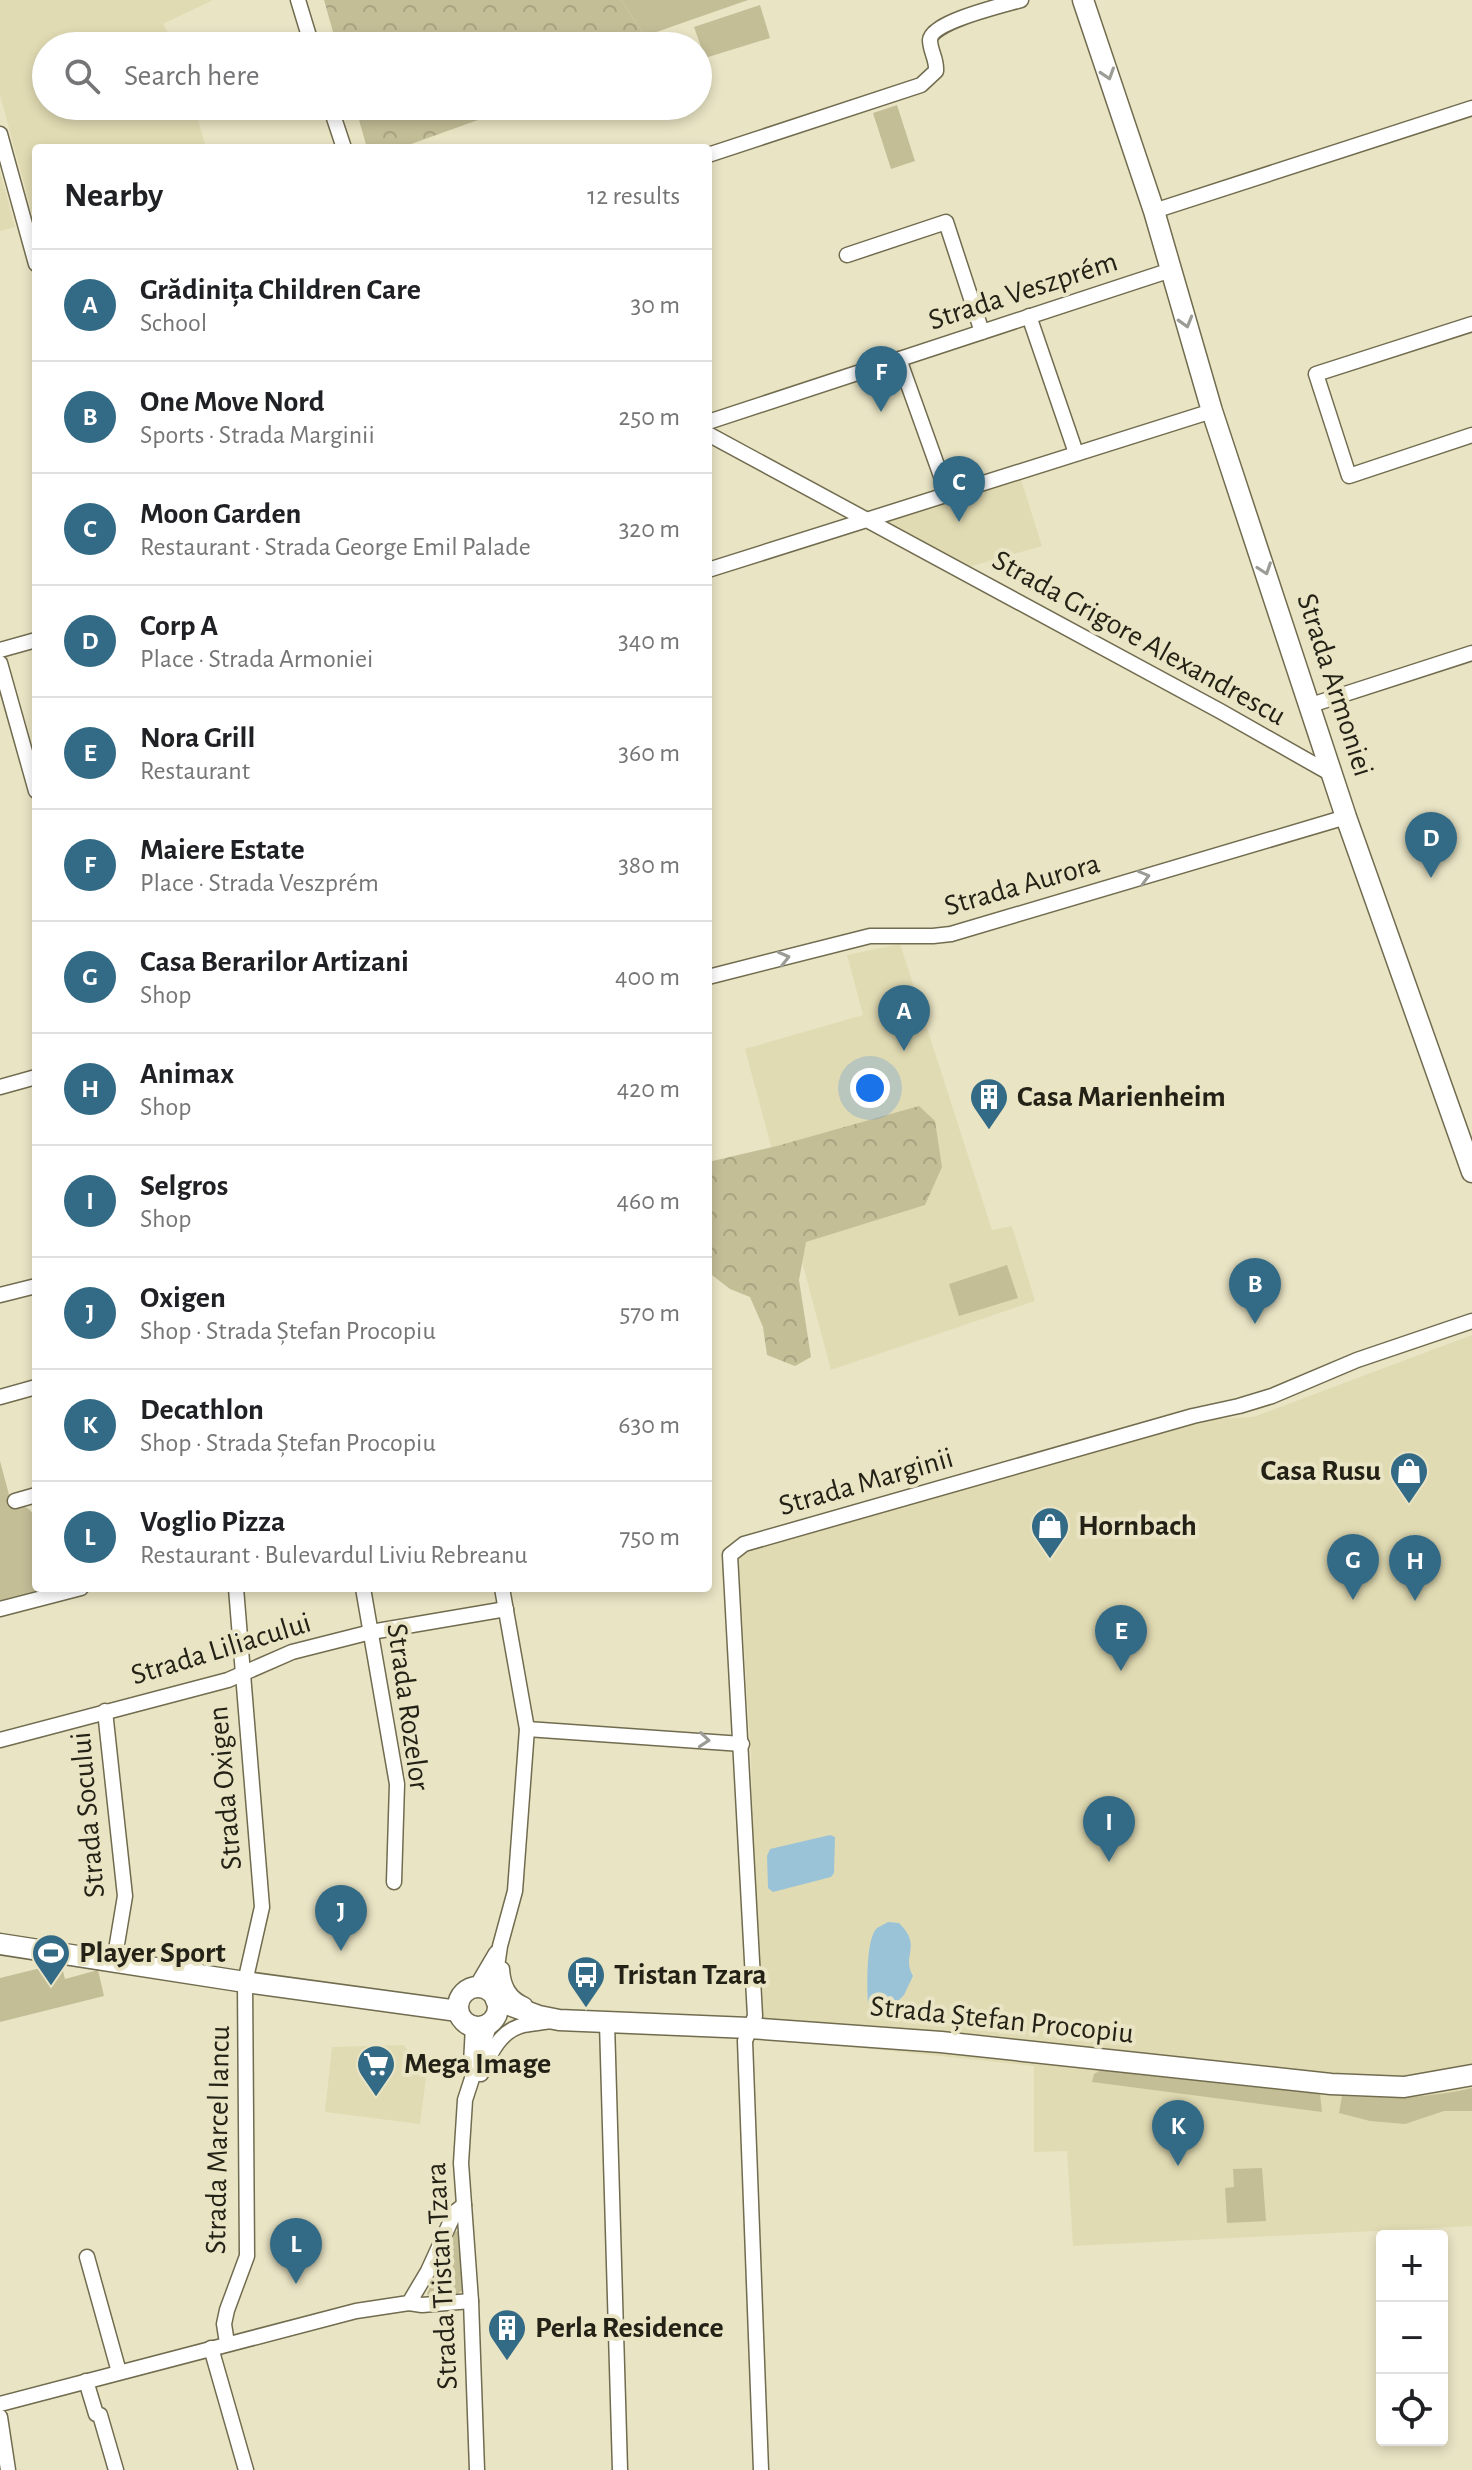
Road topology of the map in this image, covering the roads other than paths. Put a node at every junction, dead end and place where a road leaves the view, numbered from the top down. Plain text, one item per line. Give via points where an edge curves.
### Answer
1 (298, 0) edge
2 (1021, 0) edge
3 (1083, 0) edge
4 (308, 32) edge
5 (1472, 108) edge
6 (335, 120) edge
7 (0, 134) edge
8 (343, 144) edge
9 (712, 154) edge
10 (1154, 211) junction
11 (32, 250) edge
12 (847, 255) dead end
13 (1171, 270) junction
14 (1029, 316) junction
15 (1472, 324) edge
16 (982, 332) junction
17 (899, 359) junction
18 (1212, 411) junction
19 (712, 421) edge
20 (1472, 435) edge
21 (712, 436) edge
22 (1076, 453) junction
23 (947, 493) junction
24 (867, 520) junction
25 (712, 569) edge
26 (32, 641) edge
27 (0, 650) edge
28 (1472, 653) edge
29 (0, 663) edge
30 (1311, 705) junction
31 (1334, 775) junction
32 (32, 777) edge
33 (1346, 817) junction
34 (712, 976) edge
35 (32, 1078) edge
36 (0, 1087) edge
37 (1472, 1172) edge
38 (32, 1287) edge
39 (0, 1295) edge
40 (1472, 1321) edge
41 (32, 1388) edge
42 (0, 1397) edge
43 (32, 1496) edge
44 (15, 1501) dead end
45 (66, 1592) edge
46 (236, 1592) edge
47 (364, 1592) edge
48 (503, 1592) edge
49 (0, 1609) edge
50 (506, 1609) junction
51 (371, 1632) junction
52 (241, 1674) junction
53 (105, 1711) junction
54 (527, 1729) junction
55 (0, 1740) edge
56 (742, 1744) junction
57 (394, 1882) dead end
58 (0, 1944) edge
59 (500, 1946) junction
60 (114, 1962) junction
61 (245, 1982) junction
62 (480, 2007) junction
63 (549, 2018) junction
64 (607, 2023) junction
65 (749, 2028) junction
66 (1468, 2073) edge
67 (465, 2100) junction
68 (464, 2205) junction
69 (87, 2257) dead end
70 (471, 2301) junction
71 (409, 2303) junction
72 (227, 2343) junction
73 (211, 2348) junction
74 (119, 2372) junction
75 (86, 2381) junction
76 (0, 2404) edge
77 (96, 2414) junction
78 (0, 2417) edge
79 (8, 2470) edge
80 (107, 2470) edge
81 (116, 2470) edge
82 (246, 2470) edge
83 (477, 2470) edge
84 (620, 2470) edge
85 (761, 2470) edge

1 - 4 street
2 - 9 street via 936,30 930,40 936,71 921,85
3 -> 10 street, Strada Armoniei
5 - 10 street
6 - 8 street
7 - 11 street
10 - 13 street, Strada Armoniei
12 - 16 street via 946,222
13 - 14 street, Strada Veszprém
13 -> 18 street, Strada Armoniei
14 - 16 street, Strada Veszprém
14 - 22 street
15 - 20 street via 1316,374 1349,476
16 - 17 street, Strada Veszprém
17 - 19 street, Strada Veszprém
17 - 23 street
18 - 22 street
18 -> 30 street, Strada Armoniei
21 - 24 street, Strada Grigore Alexandrescu
22 - 23 street
23 - 24 street
24 - 25 street
24 - 31 street, Strada Grigore Alexandrescu
26 - 27 street
28 - 30 street
29 - 32 street
30 - 31 street, Strada Armoniei
31 - 33 street, Strada Armoniei
34 -> 33 street, Strada Aurora via 870,936 951,934
33 - 37 street, Strada Armoniei
35 - 36 street
38 - 39 street
40 - 56 street, Strada Marginii via 1272,1396 735,1548 729,1563
41 - 42 street
43 - 44 street
45 - 49 street
46 - 52 street, Strada Oxigen
47 - 51 street, Strada Rozelor
48 - 50 street, Strada Tristan Tzara
50 - 51 street, Strada Liliacului
50 - 54 street, Strada Tristan Tzara
51 - 52 street, Strada Liliacului via 292,1652
51 - 57 street, Strada Rozelor via 397,1784
52 - 53 street, Strada Liliacului
52 - 61 street, Strada Oxigen via 262,1907
53 - 55 street, Strada Liliacului
53 - 60 street, Strada Socului via 125,1896
54 -> 56 street
54 - 59 street, Strada Tristan Tzara via 515,1891
56 - 65 street, Strada Marginii via 755,2016
58 - 60 street
59 - 62 street, Strada Tristan Tzara
59 - 63 street, Strada Tristan Tzara via 502,1978 512,1997
60 - 61 street
61 - 62 street
61 - 72 street, Strada Marcel Iancu via 247,2256 227,2310
62 - 63 street, Strada Ștefan Procopiu
62 - 67 street, Strada Tristan Tzara
63 - 64 street, Strada Ștefan Procopiu
63 - 67 street via 521,2025 501,2038
64 - 65 street, Strada Ștefan Procopiu
64 - 84 street
65 - 66 street, Strada Ștefan Procopiu via 941,2042 1331,2084 1404,2087
65 - 85 street, Strada Marginii via 745,2041
67 - 68 street, Strada Tristan Tzara
68 - 70 street, Strada Tristan Tzara
68 - 71 street via 455,2212
69 - 74 street
70 - 71 street
70 - 83 street, Strada Tristan Tzara
71 - 72 street
72 - 73 street
73 - 74 street
73 - 82 street
74 - 75 street
75 - 76 street
75 - 77 street
77 - 80 street
77 - 81 street
78 - 79 street

